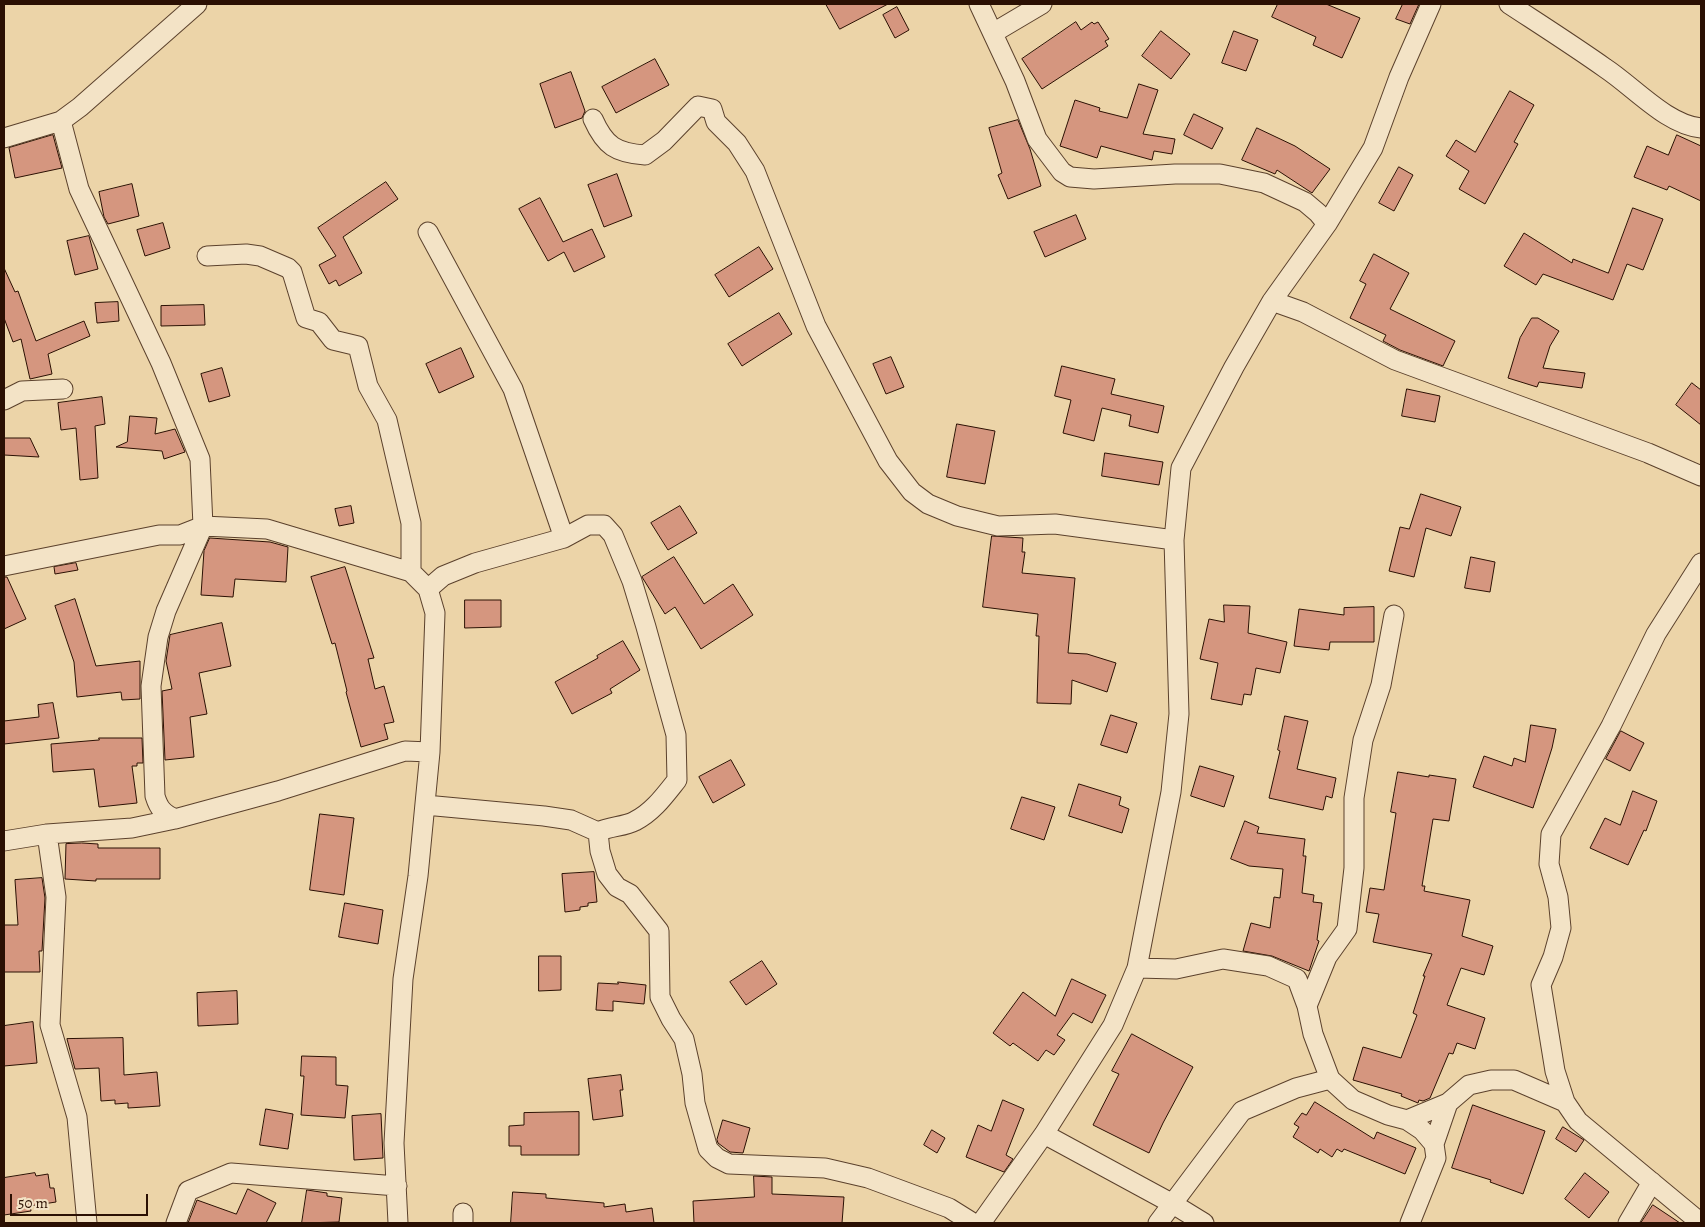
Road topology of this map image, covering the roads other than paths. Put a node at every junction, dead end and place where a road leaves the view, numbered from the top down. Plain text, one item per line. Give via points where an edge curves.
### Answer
1 (197, 4) edge
2 (978, 4) edge
3 (1042, 4) edge
4 (1430, 4) edge
5 (1509, 4) edge
6 (993, 33) junction
7 (593, 120) dead end
8 (61, 121) junction
9 (1701, 128) edge
10 (4, 138) edge
11 (1327, 224) junction
12 (428, 232) dead end
13 (207, 256) dead end
14 (1272, 301) junction
15 (63, 389) dead end
16 (4, 400) edge
17 (1701, 476) edge
18 (203, 526) junction
19 (564, 538) junction
20 (1174, 540) junction
21 (1701, 563) edge
22 (4, 566) edge
23 (411, 572) junction
24 (428, 589) junction
25 (1394, 615) dead end
26 (430, 752) junction
27 (425, 805) junction
28 (175, 819) junction
29 (598, 832) junction
30 (47, 834) junction
31 (4, 841) edge
32 (1137, 968) junction
33 (1307, 1006) junction
34 (1330, 1079) junction
35 (1565, 1102) junction
36 (1448, 1103) junction
37 (1407, 1120) junction
38 (1044, 1134) junction
39 (1434, 1144) junction
40 (1652, 1182) junction
41 (397, 1186) junction
42 (1173, 1204) junction
43 (87, 1223) edge
44 (176, 1223) edge
45 (398, 1223) edge
46 (973, 1223) edge
47 (981, 1223) edge
48 (1158, 1223) edge
49 (1204, 1223) edge
50 (1410, 1223) edge
51 (1628, 1223) edge
52 (1701, 1223) edge

1 - 8 street
2 - 6 street
3 - 6 street
4 - 11 street via 1372,148
5 - 9 street via 1607,69 1672,119
6 - 11 street via 1037,139 1062,172 1070,177 1220,174 1264,183 1305,202
7 - 20 street via 599,133 614,148 626,154 645,155 664,141 698,106 712,109 716,122 737,143 755,171 816,326 850,391 888,460 912,492 928,504 957,516 998,526 1055,524
8 - 10 street
8 - 18 street via 79,189 161,363 200,459
11 - 14 street
12 - 19 street via 513,389
13 - 23 street via 260,256 288,268 306,318 319,322 332,340 358,346 368,386 387,420 411,523
14 - 17 street via 1302,312 1395,360 1648,452
14 - 20 street via 1181,468
15 - 16 street via 22,391
18 - 22 street via 180,535 159,536
18 - 23 street via 266,529
18 - 28 street via 166,611 158,636 151,686 156,796 158,807
19 - 24 street via 475,563 443,576
19 - 29 street via 588,525 604,525 612,535 632,581 676,735 677,780 653,809 634,822
20 - 32 street via 1179,714 1171,792
21 - 35 street via 1656,634 1611,726 1551,834 1549,864 1558,897 1561,928 1541,984 1555,1071
23 - 24 street
24 - 26 street via 435,613
25 - 33 street via 1381,685 1363,740 1354,798 1354,868 1347,929 1327,957
26 - 27 street
26 - 28 street via 404,751
27 - 29 street via 553,817 571,820
27 - 41 street via 403,979 394,1143
28 - 30 street via 132,828
29 - 46 street via 607,874 617,887 630,894 659,931 660,997 684,1039 695,1103 708,1149 729,1164 825,1168 868,1178 949,1208
30 - 31 street
30 - 43 street via 56,898 50,1025 77,1117
32 - 33 street via 1176,968 1223,959 1268,966 1297,979
32 - 38 street via 1112,1025
33 - 34 street via 1313,1034
34 - 37 street via 1354,1100
34 - 42 street via 1296,1088 1242,1111
35 - 36 street via 1514,1080 1490,1080 1469,1085
35 - 40 street via 1578,1121
36 - 37 street
36 - 39 street
37 - 39 street
38 - 42 street
38 - 47 street
39 - 50 street via 1436,1158
40 - 51 street
40 - 52 street
41 - 44 street via 231,1173 188,1191
41 - 45 street
42 - 48 street
42 - 49 street

